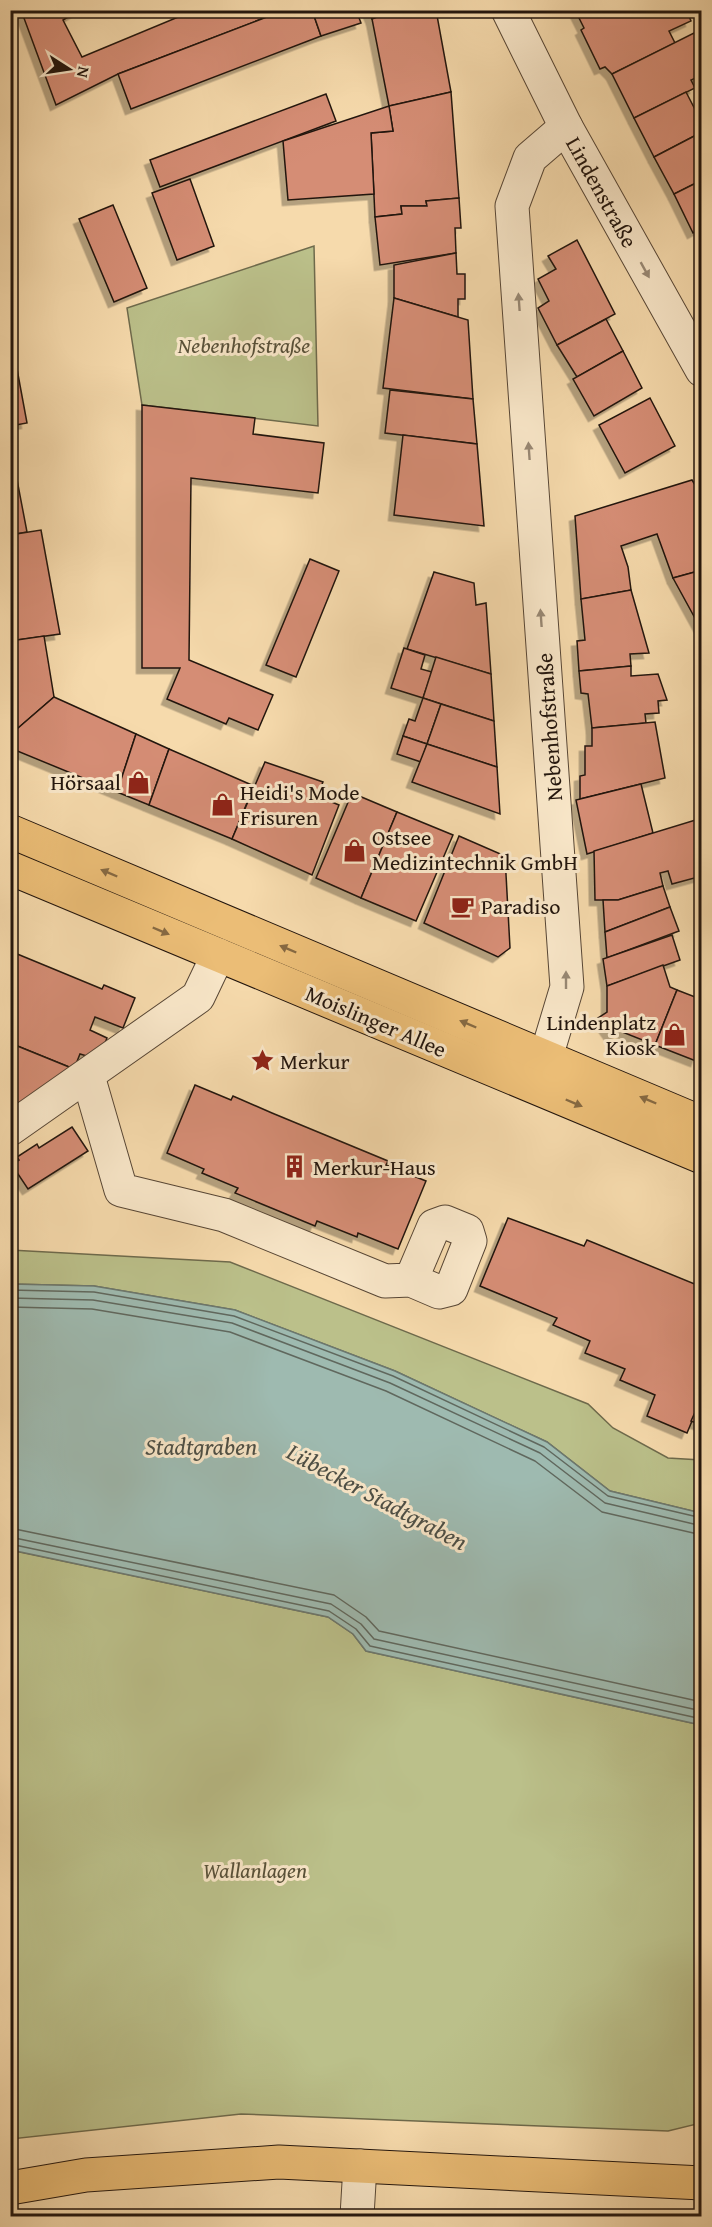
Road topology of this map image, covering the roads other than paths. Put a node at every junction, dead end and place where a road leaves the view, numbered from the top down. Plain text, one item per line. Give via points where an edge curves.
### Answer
1 (508, 10) edge
2 (566, 127) junction
3 (702, 370) edge
4 (10, 831) edge
5 (10, 868) edge
6 (232, 925) junction
7 (218, 955) junction
8 (546, 1057) junction
9 (88, 1076) junction
10 (535, 1086) junction
11 (702, 1123) edge
12 (10, 1129) edge
13 (702, 1157) edge
14 (411, 1280) dead end
15 (360, 2166) junction
16 (702, 2183) edge
17 (10, 2188) edge
18 (357, 2217) edge

1 - 2 street, Lindenstraße
2 -> 3 street, Lindenstraße
8 -> 2 street, Nebenhofstraße via 567,987 512,206 530,158
6 -> 4 main road, Moislinger Allee
5 -> 7 main road, Moislinger Allee
6 - 7 main road
8 -> 6 main road, Moislinger Allee
7 - 9 street via 198,997
7 - 10 main road, Moislinger Allee
8 - 10 main road
11 -> 8 main road, Moislinger Allee
9 - 12 street
9 - 14 street via 121,1190 224,1215 385,1281
10 -> 13 main road, Moislinger Allee
15 - 16 main road
15 - 17 main road via 279,2162 86,2175
15 - 18 street

